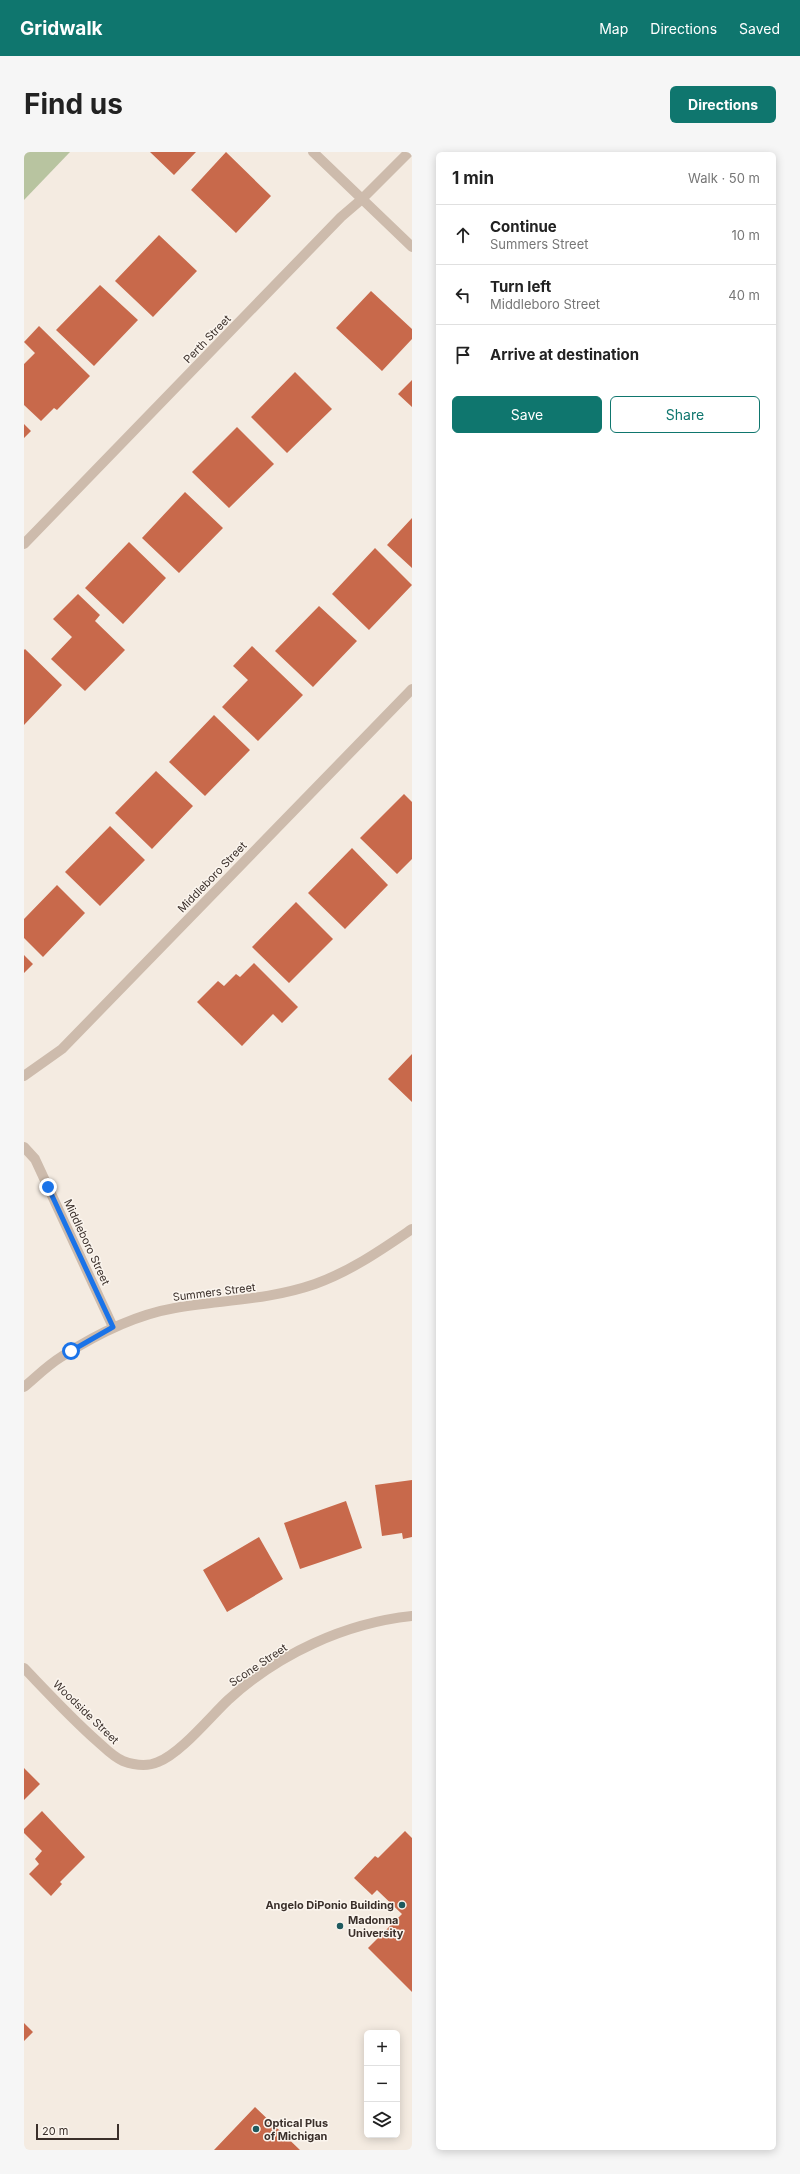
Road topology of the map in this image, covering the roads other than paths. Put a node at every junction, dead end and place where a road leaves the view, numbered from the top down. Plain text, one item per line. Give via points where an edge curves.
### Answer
1 (313, 152) edge
2 (409, 152) edge
3 (362, 199) junction
4 (412, 247) edge
5 (24, 544) edge
6 (412, 689) edge
7 (24, 1076) edge
8 (24, 1147) edge
9 (412, 1229) edge
10 (113, 1327) junction
11 (24, 1388) edge
12 (412, 1616) edge
13 (24, 1668) edge
14 (136, 1765) joint

1 - 3 street
2 - 3 street, Perth Street
3 - 4 street
3 - 5 street, Perth Street via 341,217
6 - 7 street, Middleboro Street via 62,1049
8 - 10 street, Middleboro Street via 35,1159
9 - 10 street, Summers Street via 369,1258 315,1284 256,1299 174,1308
10 - 11 street, Summers Street via 60,1357
12 - 14 street, Scone Street via 358,1626 321,1640 282,1661 229,1699 170,1756 150,1765
13 - 14 street, Woodside Street via 82,1728 113,1755

